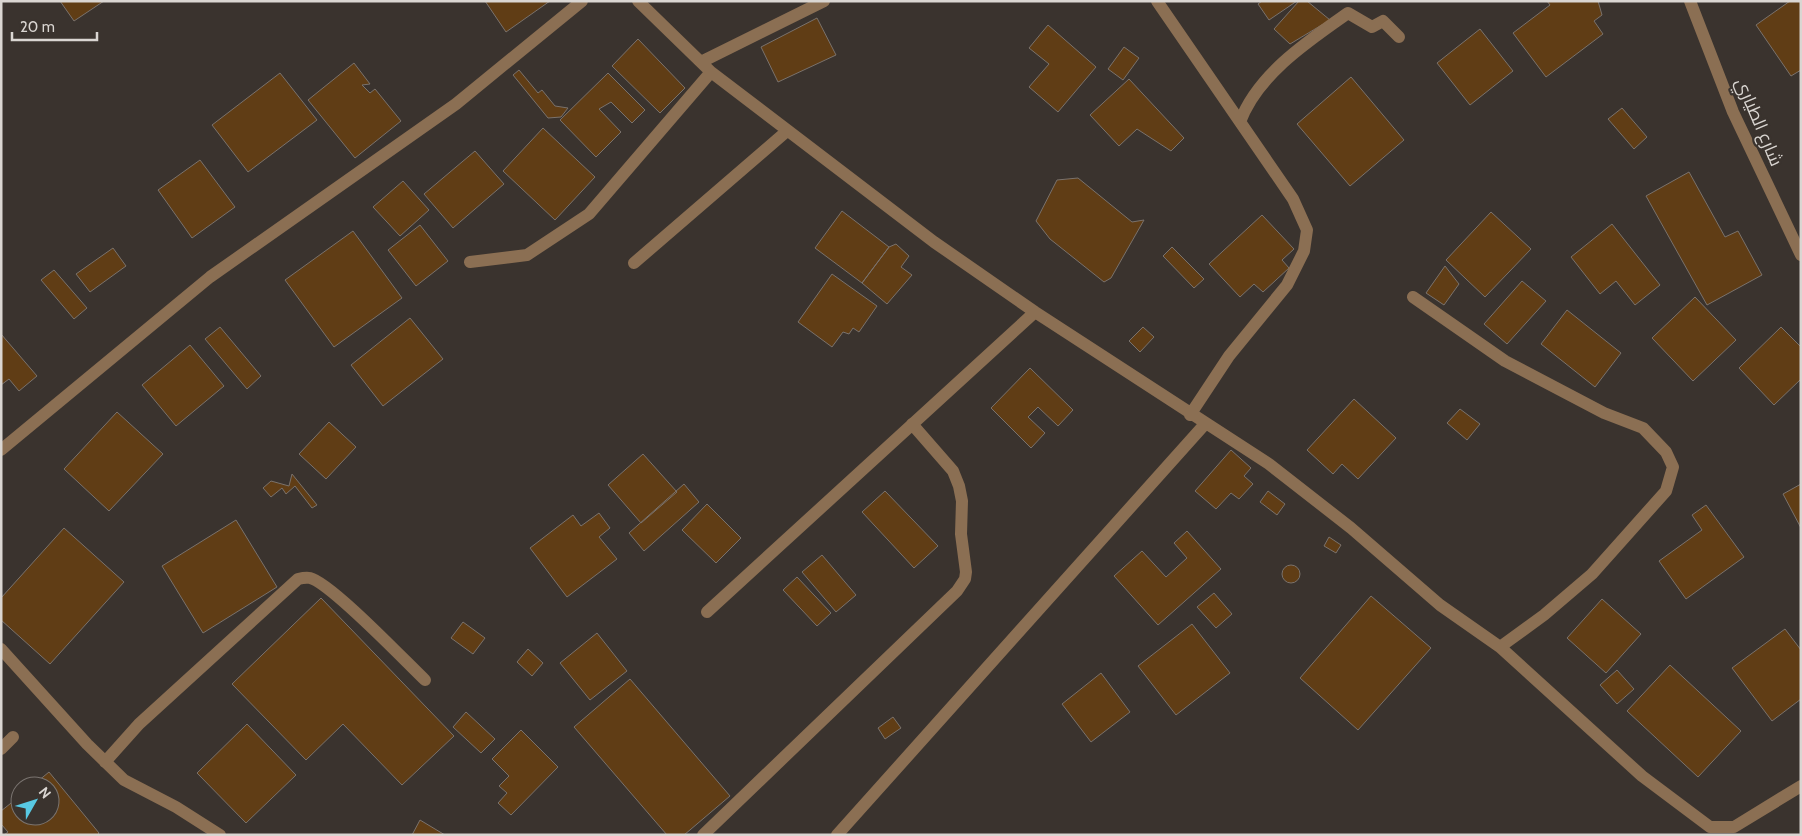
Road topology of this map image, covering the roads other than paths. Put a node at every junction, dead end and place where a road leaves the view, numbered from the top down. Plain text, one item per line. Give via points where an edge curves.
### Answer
1 (582, 1) edge
2 (638, 1) edge
3 (824, 1) edge
4 (1157, 1) edge
5 (1690, 1) edge
6 (1399, 37) dead end
7 (701, 62) junction
8 (711, 72) junction
9 (1240, 122) junction
10 (787, 131) junction
11 (1801, 255) edge
12 (470, 262) dead end
13 (634, 263) dead end
14 (1413, 297) dead end
15 (1035, 312) junction
16 (1190, 415) junction
17 (912, 424) junction
18 (1205, 424) junction
19 (1, 450) edge
20 (707, 612) dead end
21 (1500, 647) junction
22 (1, 649) edge
23 (425, 680) dead end
24 (13, 738) dead end
25 (1, 749) edge
26 (105, 762) junction
27 (1801, 786) edge
28 (220, 835) edge
29 (702, 835) edge
30 (837, 835) edge

1 - 19 street via 456,104 210,277
2 - 7 street
3 - 7 street
4 - 9 street
5 - 11 street, شارع الطياري via 1733,112
6 - 9 street via 1383,22 1372,27 1348,14 1273,72 1245,109
7 - 8 street
8 - 10 street
8 - 12 street via 589,214 527,255
9 - 16 street via 1293,199 1307,230 1304,251 1287,285 1229,356
10 - 13 street
10 - 15 street via 934,242
14 - 21 street via 1505,361 1604,413 1643,428 1666,452 1673,467 1666,491 1592,574
15 - 16 street
15 - 17 street
16 - 18 street
17 - 20 street
17 - 29 street via 954,471 962,501 965,579 957,591
18 - 21 street via 1269,464 1351,528 1440,605
18 - 30 street
21 - 27 street via 1642,776 1710,827 1734,827
22 - 26 street
23 - 26 street via 320,583 298,579 139,724
24 - 25 street
26 - 28 street via 124,780

